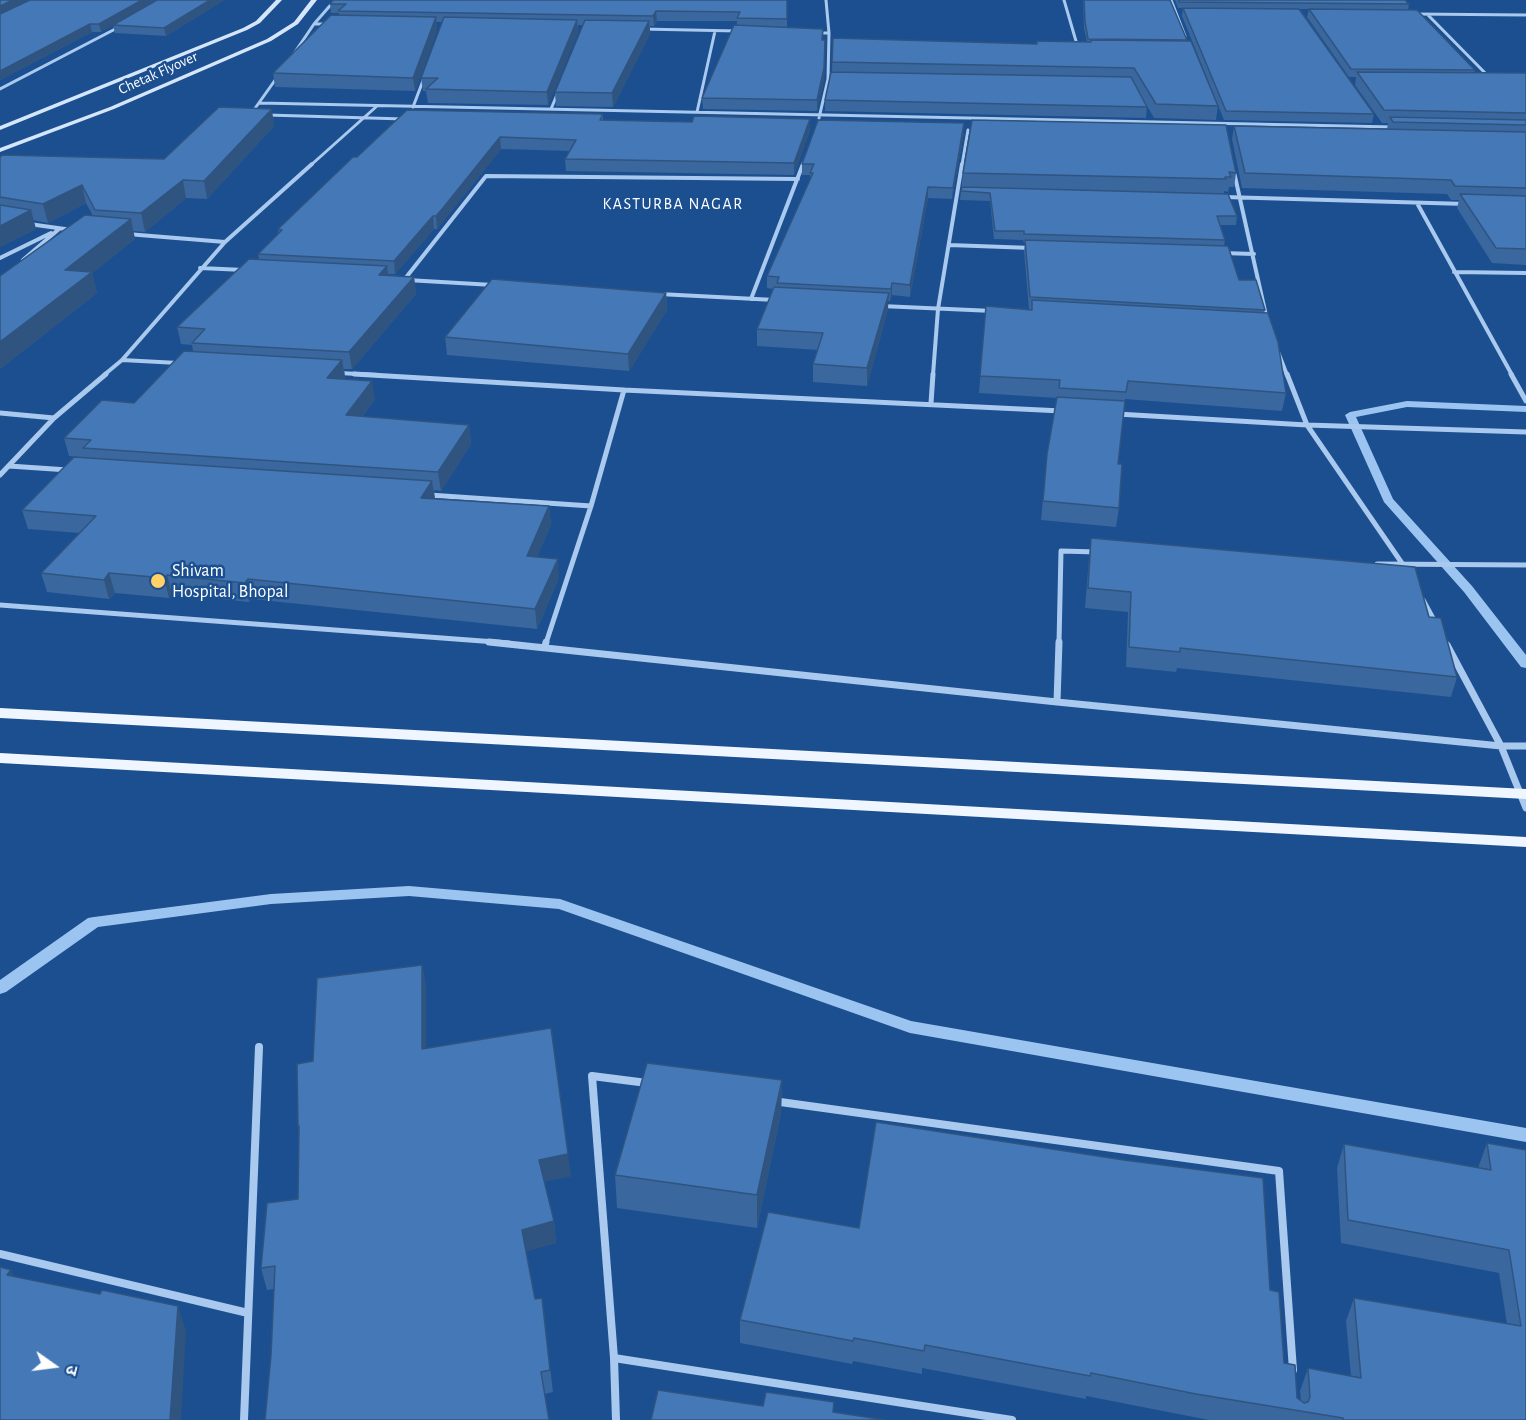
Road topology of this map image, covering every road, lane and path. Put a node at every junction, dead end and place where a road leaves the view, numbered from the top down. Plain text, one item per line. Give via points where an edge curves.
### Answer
1 (279, 0) edge
2 (314, 0) edge
3 (335, 0) edge
4 (826, 0) edge
5 (1064, 0) edge
6 (1171, 0) edge
7 (1404, 14) edge
8 (1427, 14) junction
9 (1526, 15) edge
10 (124, 24) edge
11 (314, 24) junction
12 (338, 25) edge
13 (632, 29) edge
14 (715, 31) junction
15 (738, 32) edge
16 (806, 33) edge
17 (829, 33) junction
18 (1187, 40) edge
19 (828, 46) junction
20 (839, 46) edge
21 (1066, 48) edge
22 (290, 59) edge
23 (283, 68) edge
24 (424, 77) edge
25 (1484, 82) edge
26 (0, 89) edge
27 (559, 89) edge
28 (258, 103) junction
29 (377, 106) junction
30 (413, 107) junction
31 (551, 109) junction
32 (697, 112) junction
33 (1147, 112) edge
34 (1217, 113) edge
35 (820, 115) junction
36 (365, 118) junction
37 (1374, 118) edge
38 (412, 119) edge
39 (818, 121) edge
40 (1152, 122) junction
41 (1222, 123) junction
42 (1380, 127) junction
43 (1403, 127) edge
44 (0, 128) edge
45 (957, 130) edge
46 (1224, 130) edge
47 (1384, 133) edge
48 (0, 150) edge
49 (805, 158) edge
50 (1233, 166) edge
51 (798, 179) junction
52 (957, 191) junction
53 (968, 192) edge
54 (1216, 196) edge
55 (1239, 197) junction
56 (1416, 203) junction
57 (1471, 204) edge
58 (24, 223) edge
59 (59, 229) junction
60 (83, 231) edge
61 (118, 234) edge
62 (225, 242) junction
63 (949, 245) junction
64 (1043, 248) edge
65 (1219, 253) edge
66 (1254, 254) junction
67 (0, 258) edge
68 (17, 266) edge
69 (200, 268) junction
70 (245, 270) edge
71 (1454, 272) junction
72 (1526, 273) edge
73 (393, 279) edge
74 (404, 280) junction
75 (500, 285) edge
76 (655, 294) edge
77 (751, 299) junction
78 (786, 301) edge
79 (880, 306) edge
80 (938, 309) junction
81 (997, 312) edge
82 (1268, 326) edge
83 (1277, 348) edge
84 (122, 360) junction
85 (181, 364) edge
86 (337, 373) edge
87 (624, 390) junction
88 (1526, 401) edge
89 (931, 403) junction
90 (1072, 411) edge
91 (0, 413) edge
92 (1107, 413) edge
93 (54, 418) junction
94 (1307, 425) junction
95 (1526, 432) edge
96 (9, 466) junction
97 (80, 471) edge
98 (0, 475) edge
99 (425, 495) edge
100 (591, 506) junction
101 (1108, 553) edge
102 (1369, 564) edge
103 (1404, 565) junction
104 (1526, 565) edge
105 (1410, 575) edge
106 (1420, 595) edge
107 (0, 605) edge
108 (1436, 626) edge
109 (1442, 636) edge
110 (545, 646) junction
111 (1057, 702) junction
112 (0, 713) edge
113 (1501, 746) junction
114 (1526, 746) edge
115 (0, 758) edge
116 (1524, 798) edge
117 (1526, 842) edge
118 (259, 1047) dead end
119 (651, 1084) edge
120 (758, 1099) edge
121 (0, 1254) edge
122 (248, 1313) junction
123 (614, 1358) junction
124 (1294, 1384) edge
125 (244, 1420) edge
126 (616, 1420) edge
127 (1012, 1420) edge

1 - 44 main road, Chetak Flyover via 258,22 245,29
2 - 48 main road, Chetak Flyover via 296,23 269,40 112,108
3 - 11 street
4 - 17 street
5 - 21 street via 1078,49
6 - 18 street
7 - 8 street
8 - 9 street
8 - 25 street via 1495,82
10 - 26 street
11 - 12 street
11 - 22 street
13 - 14 street
14 - 15 street
14 - 32 street
16 - 17 street
17 - 19 street
19 - 20 street
19 - 35 street via 828,79
23 - 28 street
24 - 30 street
27 - 31 street
28 - 29 street
28 - 36 street via 251,114
29 - 30 street
29 - 36 street
30 - 31 street
31 - 32 street
32 - 35 street
33 - 40 street
34 - 41 street
35 - 39 street
35 - 40 street
36 - 38 street
36 - 62 street
37 - 42 street
40 - 41 street
41 - 42 street
41 - 46 street
42 - 43 street
42 - 47 street
45 - 52 street via 968,130
49 - 51 street
50 - 55 street
51 - 74 street via 486,176
51 - 77 street
52 - 53 street
52 - 63 street
54 - 55 street
55 - 56 street
55 - 66 street
56 - 57 street
56 - 71 street
58 - 59 street
59 - 60 street
59 - 67 street
59 - 68 street
61 - 62 street
62 - 69 street
63 - 64 street
63 - 80 street
65 - 66 street
66 - 82 street
69 - 70 street
69 - 84 street
71 - 72 street
71 - 88 street
73 - 74 street
74 - 75 street
76 - 77 street
77 - 78 street
79 - 80 street
80 - 81 street
80 - 89 street
83 - 94 street
84 - 85 street
84 - 93 street
86 - 87 street
87 - 89 street
87 - 100 street
89 - 90 street
91 - 93 street
92 - 94 street
93 - 96 street
94 - 95 street
94 - 103 street
96 - 97 street
96 - 98 street
99 - 100 street
100 - 110 street
101 - 111 street via 1061,551
102 - 103 street
103 - 104 street
103 - 105 street
106 - 108 street
107 - 110 street
109 - 113 street
110 - 111 street
111 - 113 street
112 - 116 main road
113 - 114 street
113 - 116 street
115 - 117 main road
118 - 122 street
119 - 123 street via 592,1076
120 - 124 street via 1279,1171
121 - 122 street
122 - 125 street
123 - 126 street
123 - 127 street

